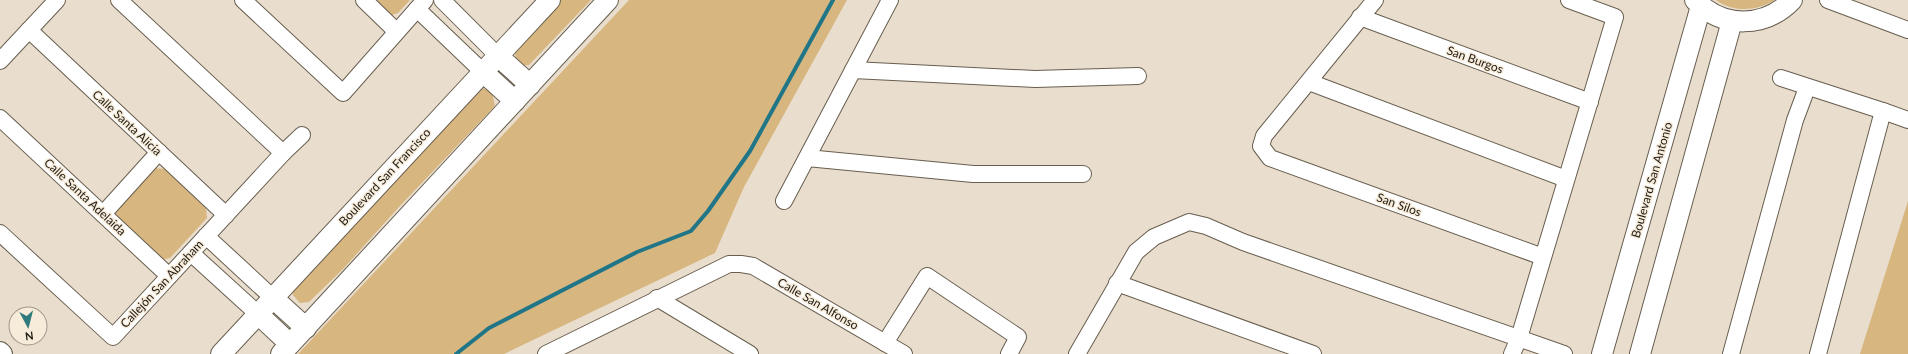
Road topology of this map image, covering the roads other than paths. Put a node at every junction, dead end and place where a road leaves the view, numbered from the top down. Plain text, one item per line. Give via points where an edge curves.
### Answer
1 (57, 0) edge
2 (119, 0) edge
3 (243, 0) edge
4 (364, 0) edge
5 (442, 0) edge
6 (550, 0) edge
7 (608, 0) edge
8 (890, 0) edge
9 (1375, 0) edge
10 (1569, 0) edge
11 (1792, 0) edge
12 (1828, 0) edge
13 (1698, 3) edge
14 (421, 4) edge
15 (1360, 17) junction
16 (1732, 21) junction
17 (29, 30) junction
18 (1908, 30) edge
19 (396, 31) junction
20 (498, 56) junction
21 (0, 61) edge
22 (853, 70) junction
23 (483, 72) junction
24 (1138, 76) dead end
25 (1781, 78) dead end
26 (1309, 82) junction
27 (530, 85) junction
28 (1807, 88) junction
29 (515, 101) junction
30 (1590, 102) junction
31 (1883, 111) junction
32 (0, 118) edge
33 (1908, 120) edge
34 (302, 135) dead end
35 (159, 152) junction
36 (283, 153) junction
37 (806, 158) junction
38 (1083, 174) dead end
39 (1566, 179) junction
40 (784, 201) dead end
41 (103, 214) junction
42 (226, 215) junction
43 (0, 233) edge
44 (206, 236) junction
45 (190, 253) junction
46 (1543, 257) junction
47 (169, 276) junction
48 (1117, 283) junction
49 (273, 298) junction
50 (658, 298) junction
51 (258, 314) junction
52 (306, 328) junction
53 (1519, 338) junction
54 (885, 343) junction
55 (286, 349) edge
56 (569, 350) edge
57 (0, 352) edge
58 (2, 354) edge
59 (221, 354) edge
60 (546, 354) edge
61 (750, 354) edge
62 (904, 354) edge
63 (1008, 354) edge
64 (1076, 354) edge
65 (1313, 354) edge
66 (1512, 354) edge
67 (1564, 354) edge
68 (1602, 354) edge
69 (1640, 354) edge
70 (1731, 354) edge
71 (1818, 354) edge

1 - 17 street
2 - 36 street
3 - 19 street via 343,93
4 - 19 street
5 - 20 street
6 - 20 street, Boulevard San Francisco
7 - 27 street
8 - 22 street
9 - 15 street
10 - 30 street via 1615,17
11 - 16 street via 1776,14 1766,18
12 - 18 street
13 - 16 street via 1721,18
13 - 68 street, Boulevard San Antonio
14 - 19 street
14 - 23 street
15 - 26 street
15 - 30 street, San Burgos
16 - 69 street
17 - 21 street
17 - 35 street, Calle Santa Alicia
20 - 23 street, Boulevard San Francisco
20 - 27 street
22 - 24 street via 1035,79
22 - 37 street
23 - 29 street
23 - 49 street, Boulevard San Francisco
25 - 28 street
26 - 39 street
26 - 46 street, San Silos via 1264,136 1260,146 1270,158
27 - 29 street
28 - 31 street
28 - 70 street via 1795,120
29 - 52 street
30 - 39 street
31 - 33 street
31 - 71 street
32 - 41 street, Calle Santa Adelaida
34 - 36 street, Callejón San Abraham
35 - 41 street
35 - 42 street, Calle Santa Alicia
36 - 42 street, Callejón San Abraham
37 - 38 street via 973,174
37 - 40 street
39 - 46 street
41 - 47 street, Calle Santa Adelaida
42 - 44 street, Callejón San Abraham
43 - 47 street, Callejón San Abraham via 113,337
44 - 45 street, Callejón San Abraham
44 - 49 street
45 - 47 street, Callejón San Abraham
45 - 51 street
46 - 53 street
48 - 53 street via 1136,252 1154,237 1189,222
48 - 64 street
48 - 65 street
49 - 51 street, Boulevard San Francisco
49 - 52 street
50 - 54 street, Calle San Alfonso via 729,264 742,264 752,266
50 - 56 street
50 - 61 street
51 - 55 street
51 - 59 street, Boulevard San Francisco
52 - 55 street
53 - 66 street
53 - 67 street
54 - 62 street, Calle San Alfonso
54 - 63 street via 928,276 1018,338
56 - 60 street
57 - 58 street

